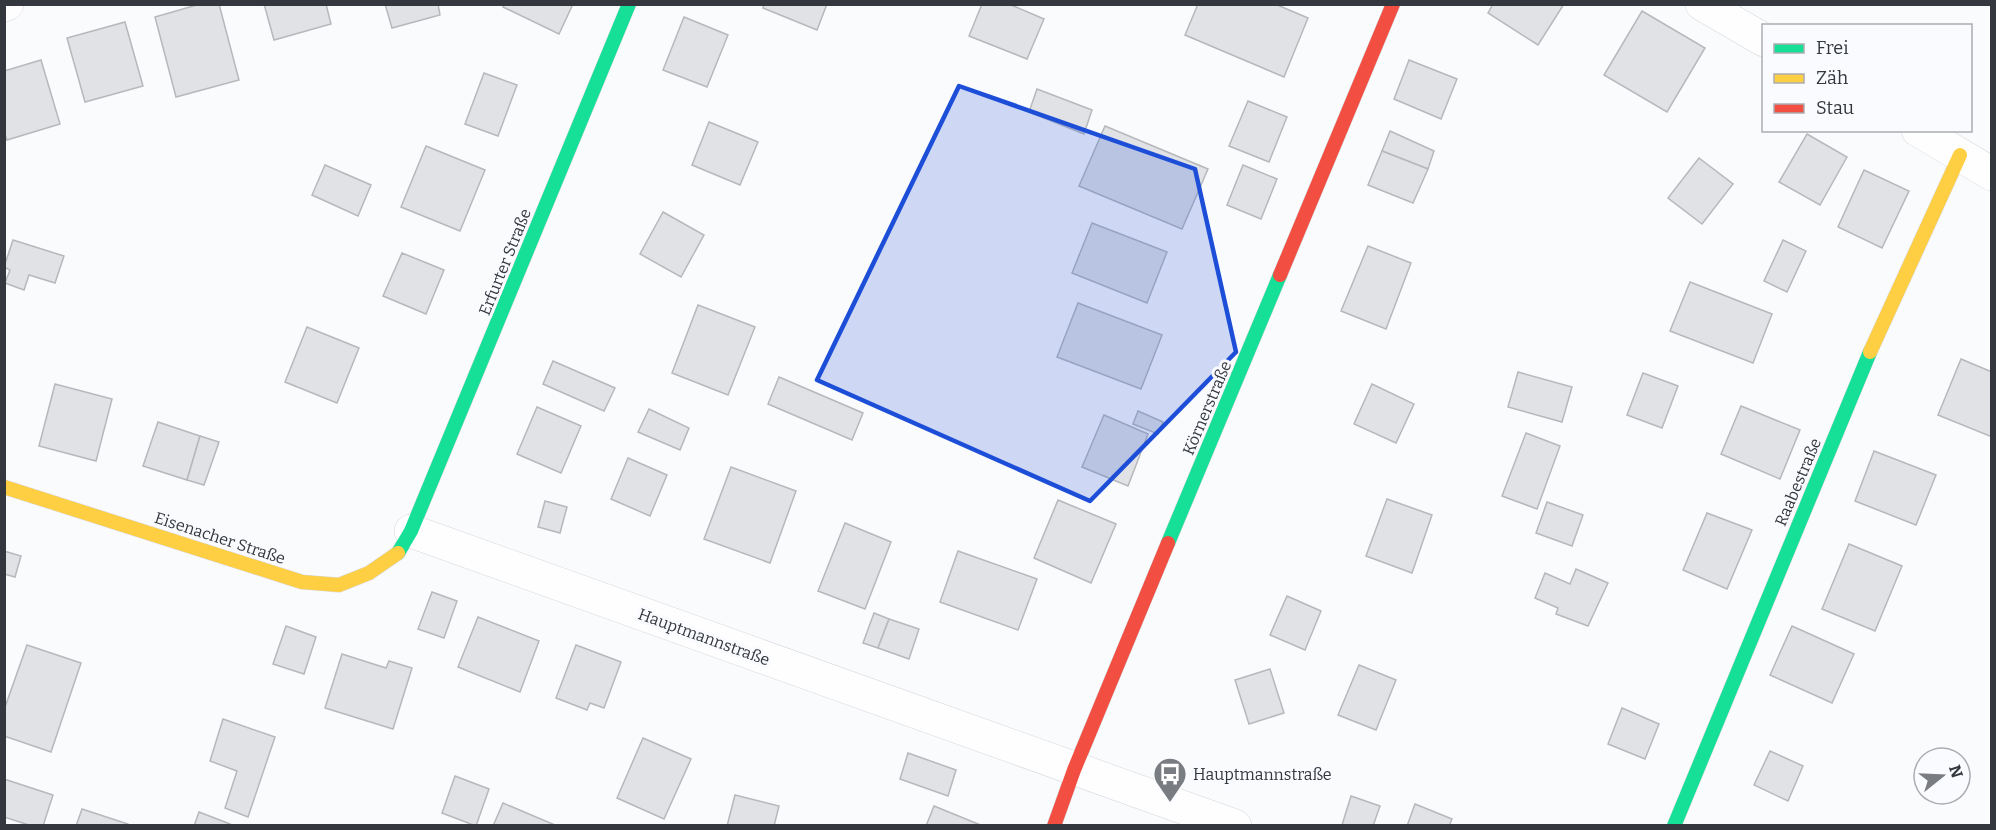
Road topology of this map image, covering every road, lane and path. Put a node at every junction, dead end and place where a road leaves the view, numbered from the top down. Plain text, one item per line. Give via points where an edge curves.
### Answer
1 (629, 4) edge
2 (1393, 4) edge
3 (1702, 4) edge
4 (1762, 39) edge
5 (1921, 132) edge
6 (1960, 155) junction
7 (1992, 174) edge
8 (4, 487) edge
9 (411, 531) junction
10 (1074, 770) junction
11 (1054, 825) edge
12 (1235, 825) edge
13 (1674, 825) edge

1 - 9 street, Erfurter Straße
2 - 10 street, Körnerstraße
3 - 4 street
5 - 6 street
6 - 7 street
6 - 13 street, Raabestraße via 1893,297
8 - 9 street, Eisenacher Straße via 302,582 339,585 369,573 395,557
9 - 10 street, Hauptmannstraße
10 - 11 street, Körnerstraße
10 - 12 street, Hauptmannstraße

